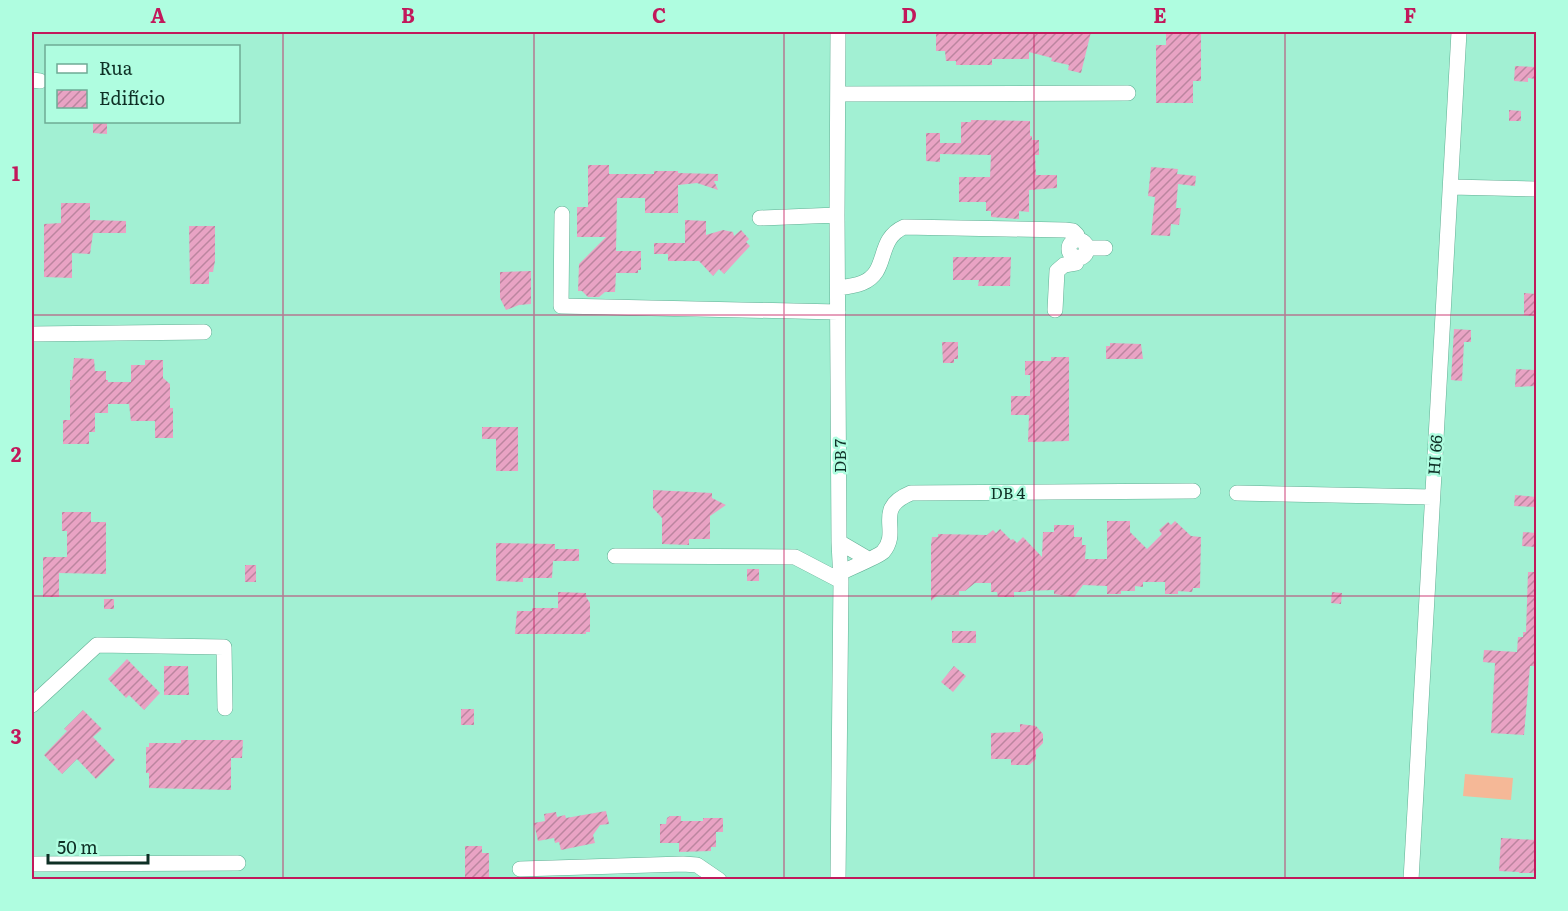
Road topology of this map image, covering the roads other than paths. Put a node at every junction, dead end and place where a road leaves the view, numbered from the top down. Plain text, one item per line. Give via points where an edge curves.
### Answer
1 (838, 32) edge
2 (1459, 32) edge
3 (1128, 93) dead end
4 (838, 94) junction
5 (1451, 187) junction
6 (1536, 189) edge
7 (562, 214) dead end
8 (837, 215) junction
9 (760, 218) dead end
10 (1080, 248) junction
11 (1105, 248) dead end
12 (837, 288) junction
13 (1055, 310) dead end
14 (838, 312) junction
15 (204, 332) dead end
16 (32, 334) edge
17 (1193, 491) dead end
18 (1237, 493) dead end
19 (1432, 497) junction
20 (839, 542) junction
21 (615, 556) dead end
22 (868, 559) junction
23 (841, 577) junction
24 (32, 705) edge
25 (225, 708) dead end
26 (238, 863) dead end
27 (32, 864) edge
28 (520, 869) dead end
29 (719, 879) edge
30 (838, 879) edge
31 (1411, 879) edge

1 - 4 street, DB 7
2 - 5 street, HI 66
3 - 4 street
4 - 8 street, DB 7
5 - 6 street
5 - 19 street, HI 66
7 - 14 street via 561,306
8 - 9 street
8 - 12 street, DB 7
10 - 11 street
10 - 12 street via 1077,235 1065,230 904,227 886,242 882,261 871,278
10 - 13 street via 1076,263 1064,264 1058,271
12 - 14 street, DB 7
14 - 20 street, DB 7
15 - 16 street
17 - 22 street, DB 4 via 911,493 895,501 891,509 888,545 882,554
18 - 19 street
19 - 31 street, HI 66
20 - 22 street
20 - 23 street, DB 7
21 - 23 street via 795,557
22 - 23 street, DB 4
23 - 30 street, DB 7
24 - 25 street via 97,645 224,647
26 - 27 street
28 - 29 street via 682,864 697,865

